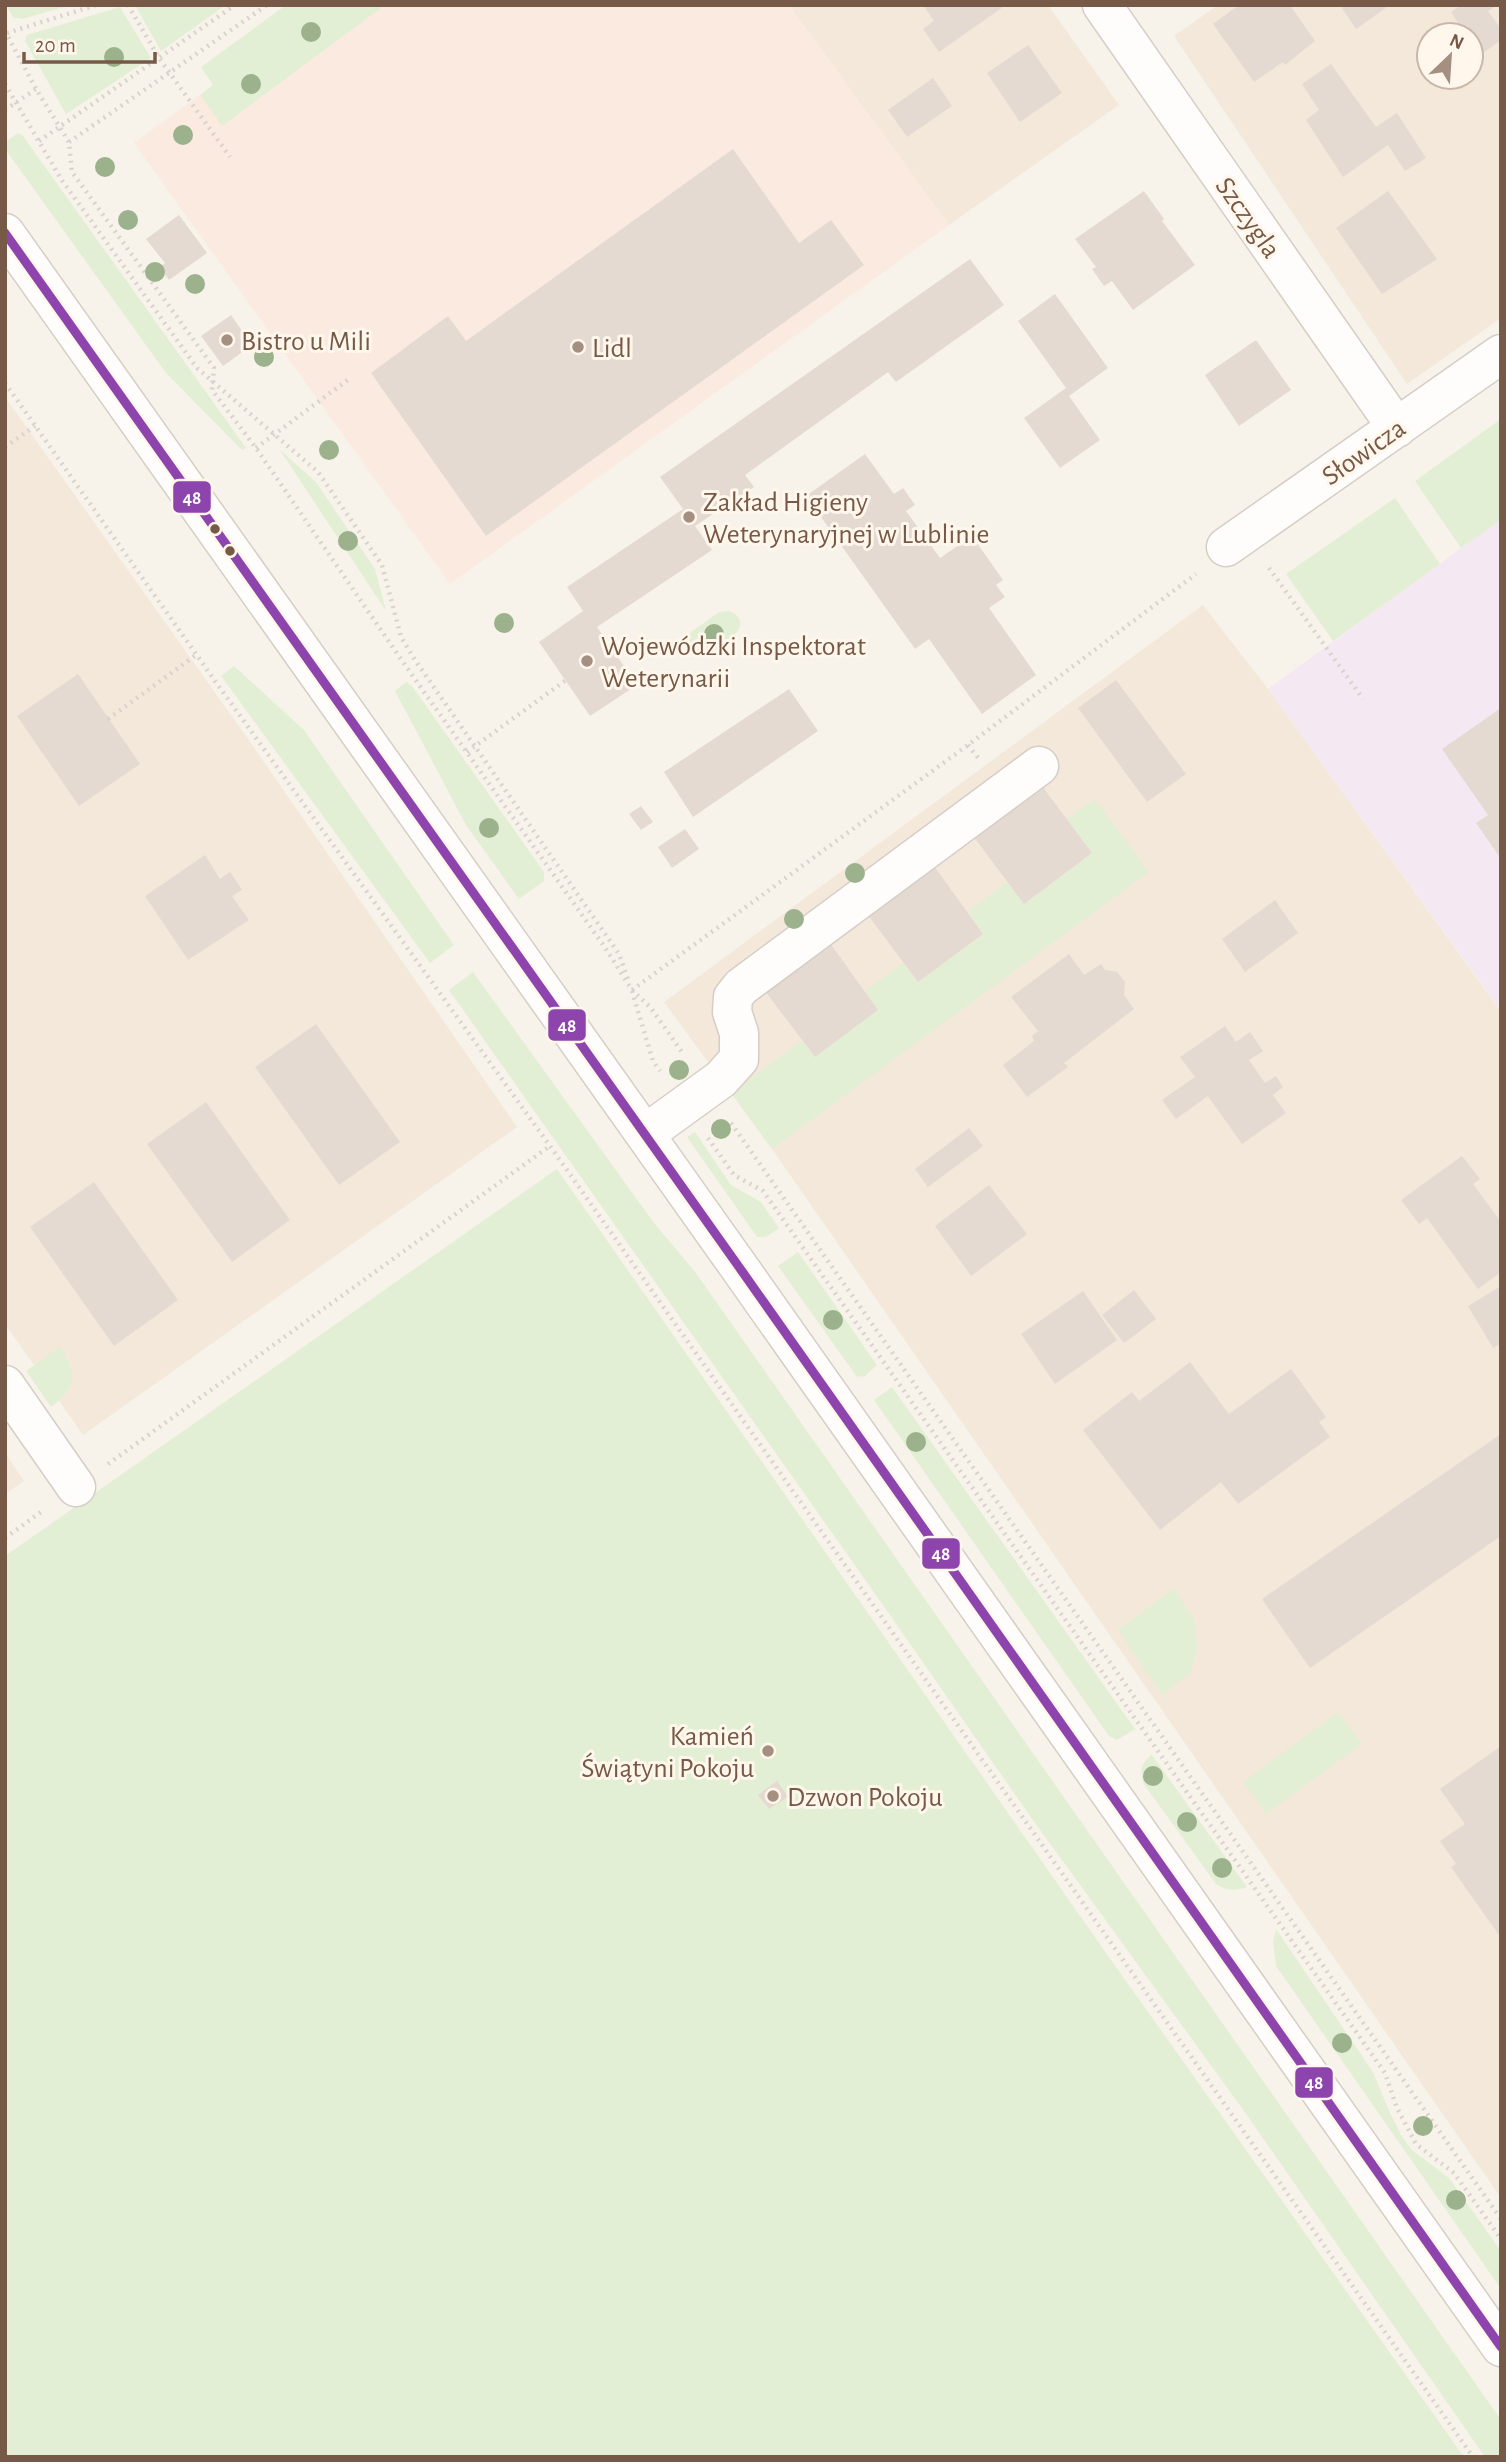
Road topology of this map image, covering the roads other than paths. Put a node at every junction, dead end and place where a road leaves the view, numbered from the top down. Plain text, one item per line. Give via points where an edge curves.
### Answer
1 (1115, 10) edge
2 (5, 233) edge
3 (1501, 354) edge
4 (1397, 428) junction
5 (1213, 559) road end
6 (1039, 766) dead end
7 (645, 1134) junction
8 (5, 1385) edge
9 (76, 1487) road end
10 (1501, 2347) edge

1 - 4 street, Szczygla
2 - 7 street
3 - 4 street, Słowicza
4 - 5 street, Słowicza
6 - 7 street via 741,987 733,997 732,1012 740,1059 732,1070
7 - 10 street
8 - 9 street

